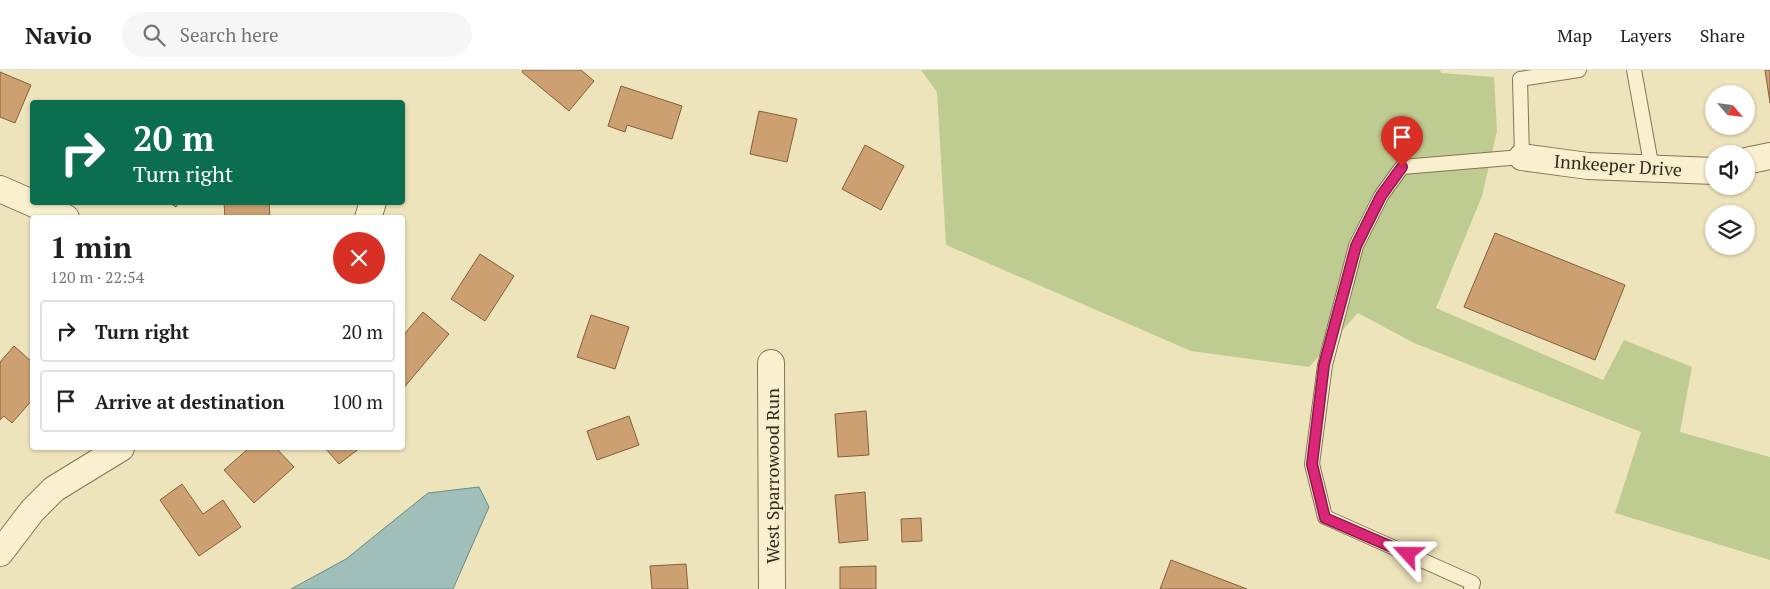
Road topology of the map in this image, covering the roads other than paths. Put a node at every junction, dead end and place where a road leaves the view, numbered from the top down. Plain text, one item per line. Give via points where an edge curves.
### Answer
1 (1579, 70) edge
2 (1634, 70) edge
3 (1770, 156) edge
4 (1522, 157) junction
5 (1755, 159) edge
6 (1652, 169) junction
7 (1705, 171) edge
8 (0, 189) edge
9 (30, 202) edge
10 (36, 205) edge
11 (59, 215) edge
12 (771, 363) dead end
13 (119, 450) edge
14 (0, 553) edge
15 (772, 589) edge
16 (1471, 589) edge

1 - 4 lane via 1520,79
2 - 6 lane
3 - 5 street
4 - 6 street, Innkeeper Drive via 1588,166
4 - 16 lane via 1402,167 1381,196 1356,246 1324,365 1312,464 1325,518 1473,584
6 - 7 street, Innkeeper Drive
8 - 9 street
10 - 11 street
12 - 15 street, West Sparrowood Run
13 - 14 street via 54,489 32,511

